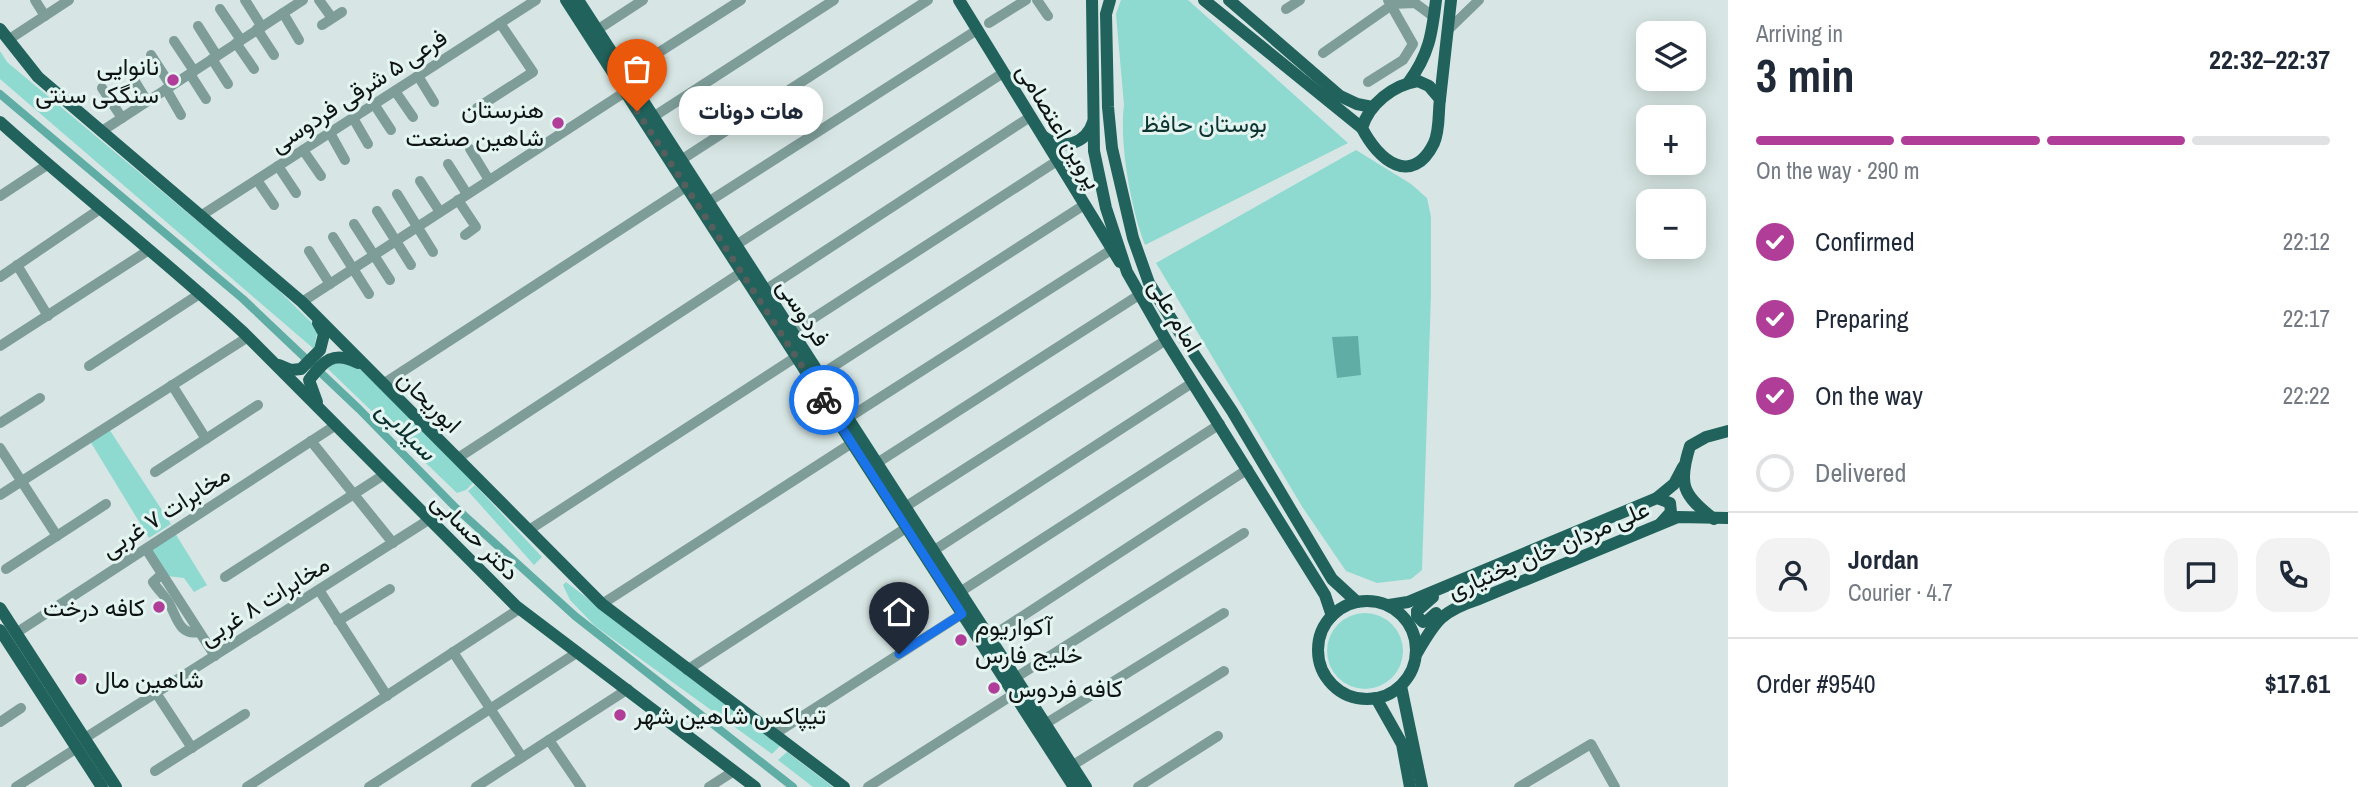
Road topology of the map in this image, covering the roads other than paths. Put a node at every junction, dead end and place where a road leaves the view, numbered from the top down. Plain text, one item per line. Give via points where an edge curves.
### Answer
1 (35, 0) edge
2 (69, 0) edge
3 (245, 0) edge
4 (280, 0) edge
5 (303, 0) edge
6 (319, 0) edge
7 (536, 0) edge
8 (566, 0) edge
9 (578, 0) edge
10 (643, 0) edge
11 (741, 0) edge
12 (834, 0) edge
13 (928, 0) edge
14 (959, 0) edge
15 (1026, 0) edge
16 (1037, 0) edge
17 (1092, 0) edge
18 (1110, 0) edge
19 (1204, 0) edge
20 (1229, 0) edge
21 (1300, 0) edge
22 (1436, 0) edge
23 (1451, 0) edge
24 (1479, 0) edge
25 (1393, 1) edge
26 (220, 9) dead end
27 (1286, 9) dead end
28 (285, 12) junction
29 (342, 12) dead end
30 (45, 16) junction
31 (1048, 16) dead end
32 (1434, 17) junction
33 (332, 19) junction
34 (500, 23) junction
35 (322, 24) dead end
36 (198, 26) dead end
37 (983, 26) junction
38 (260, 28) junction
39 (597, 30) junction
40 (1447, 31) junction
41 (4, 35) edge
42 (299, 40) dead end
43 (174, 41) dead end
44 (238, 42) junction
45 (1322, 53) dead end
46 (151, 55) dead end
47 (274, 55) dead end
48 (215, 57) junction
49 (254, 69) dead end
50 (128, 70) dead end
51 (192, 72) junction
52 (1003, 73) junction
53 (625, 74) junction
54 (418, 76) junction
55 (1368, 82) dead end
56 (1408, 83) junction
57 (228, 84) dead end
58 (169, 87) junction
59 (102, 88) dead end
60 (395, 91) junction
61 (625, 92) junction
62 (206, 99) dead end
63 (1440, 99) junction
64 (147, 101) junction
65 (434, 102) dead end
66 (374, 104) junction
67 (1372, 107) junction
68 (477, 108) dead end
69 (181, 115) dead end
70 (413, 117) dead end
71 (653, 117) junction
72 (1030, 117) junction
73 (122, 118) junction
74 (353, 118) junction
75 (1094, 118) junction
76 (0, 122) edge
77 (1362, 128) junction
78 (391, 130) dead end
79 (102, 131) junction
80 (330, 133) junction
81 (1040, 134) junction
82 (368, 144) dead end
83 (471, 149) dead end
84 (303, 150) junction
85 (1054, 156) junction
86 (345, 160) dead end
87 (681, 160) junction
88 (448, 164) dead end
89 (47, 165) junction
90 (278, 166) junction
91 (321, 176) dead end
92 (257, 180) junction
93 (489, 180) junction
94 (420, 181) dead end
95 (685, 187) junction
96 (296, 193) dead end
97 (397, 194) dead end
98 (0, 196) edge
99 (463, 197) junction
100 (708, 202) junction
101 (274, 205) dead end
102 (1084, 205) junction
103 (100, 209) junction
104 (377, 211) dead end
105 (440, 212) junction
106 (202, 215) junction
107 (354, 224) dead end
108 (417, 227) junction
109 (465, 235) dead end
110 (332, 237) dead end
111 (396, 241) junction
112 (736, 245) junction
113 (149, 250) junction
114 (1111, 250) junction
115 (309, 251) dead end
116 (433, 251) dead end
117 (374, 255) junction
118 (17, 265) junction
119 (411, 265) dead end
120 (354, 269) junction
121 (742, 272) junction
122 (1127, 272) junction
123 (0, 276) edge
124 (390, 280) dead end
125 (330, 284) junction
126 (765, 290) junction
127 (201, 293) junction
128 (369, 294) dead end
129 (1139, 295) junction
130 (302, 302) junction
131 (314, 315) junction
132 (48, 316) junction
133 (792, 332) junction
134 (248, 337) junction
135 (1166, 341) junction
136 (0, 346) edge
137 (326, 354) junction
138 (796, 357) junction
139 (270, 360) junction
140 (89, 366) dead end
141 (365, 366) junction
142 (820, 375) junction
143 (1211, 381) junction
144 (383, 384) junction
145 (172, 386) junction
146 (1195, 387) junction
147 (40, 398) dead end
148 (258, 405) dead end
149 (323, 411) junction
150 (1232, 411) junction
151 (848, 418) junction
152 (1217, 419) junction
153 (0, 423) edge
154 (336, 425) junction
155 (1728, 431) edge
156 (206, 439) junction
157 (311, 441) junction
158 (852, 443) junction
159 (0, 448) edge
160 (458, 458) junction
161 (877, 463) junction
162 (1684, 467) junction
163 (1248, 469) junction
164 (155, 472) dead end
165 (385, 474) junction
166 (22, 482) junction
167 (890, 493) junction
168 (354, 494) junction
169 (0, 495) edge
170 (1657, 498) junction
171 (106, 504) dead end
172 (905, 507) junction
173 (430, 519) junction
174 (1721, 519) edge
175 (1661, 523) junction
176 (906, 528) junction
177 (529, 530) junction
178 (1244, 533) dead end
179 (57, 536) junction
180 (393, 543) junction
181 (146, 549) junction
182 (933, 551) junction
183 (6, 569) dead end
184 (226, 577) dead end
185 (1454, 584) junction
186 (390, 589) dead end
187 (1343, 589) junction
188 (318, 590) junction
189 (960, 592) junction
190 (1325, 595) junction
191 (1357, 601) junction
192 (603, 604) junction
193 (1464, 604) junction
194 (1389, 605) junction
195 (0, 608) edge
196 (519, 609) junction
197 (1224, 612) dead end
198 (962, 614) junction
199 (1332, 616) junction
200 (338, 621) junction
201 (6, 636) edge
202 (989, 638) junction
203 (453, 652) junction
204 (578, 652) junction
205 (1417, 653) junction
206 (215, 656) junction
207 (687, 670) junction
208 (1224, 671) dead end
209 (1015, 678) junction
210 (1401, 686) junction
211 (628, 689) junction
212 (156, 693) junction
213 (1014, 694) junction
214 (387, 696) junction
215 (1376, 698) junction
216 (21, 708) dead end
217 (1406, 708) junction
218 (490, 709) junction
219 (244, 714) dead end
220 (1386, 716) junction
221 (0, 722) edge
222 (1045, 724) junction
223 (773, 735) junction
224 (1218, 736) dead end
225 (549, 740) junction
226 (81, 743) junction
227 (192, 748) junction
228 (522, 757) junction
229 (1069, 768) junction
230 (155, 771) dead end
231 (734, 771) junction
232 (16, 787) edge
233 (102, 787) edge
234 (116, 787) edge
235 (247, 787) edge
236 (369, 787) edge
237 (475, 787) edge
238 (581, 787) edge
239 (709, 787) edge
240 (755, 787) edge
241 (844, 787) edge
242 (868, 787) edge
243 (1074, 787) edge
244 (1086, 787) edge
245 (1138, 787) edge
246 (1410, 787) edge
247 (1422, 787) edge
248 (1520, 787) edge
249 (1615, 787) edge

1 - 30 street
2 - 30 street
3 - 38 street
4 - 28 street
5 - 28 street
6 - 33 street
7 - 34 street, فرعی ۵ شرقی فردوسی
8 - 61 main road, فردوسی
9 - 39 main road, فردوسی
10 - 39 street
11 - 53 street
12 - 71 street
13 - 87 street
14 - 37 main road, پروین اعتصامی
15 - 37 street
16 - 31 street
17 - 75 main road, امام علی
18 - 143 main road, امام علی via 1106,14 1108,107 1112,148 1133,238 1149,283
19 - 77 main road
20 - 67 main road via 1340,96
21 - 27 street
22 - 32 main road
23 - 40 main road
24 - 40 street
25 - 32 street via 1415,3
25 - 45 street
25 - 55 street via 1413,44 1403,60
26 - 44 street
28 - 38 street
28 - 42 street
29 - 33 street
30 - 41 street
32 - 56 main road via 1425,56
33 - 35 street
34 - 54 street, فرعی ۵ شرقی فردوسی
34 - 68 street via 533,72
36 - 48 street
37 - 52 main road, پروین اعتصامی
37 - 100 street
38 - 44 street
38 - 47 street
39 - 53 main road, فردوسی
40 - 63 main road
41 - 79 main road, ابوریحان via 38,77
43 - 51 street
44 - 48 street
44 - 49 street
46 - 58 street
48 - 51 street
48 - 57 street
50 - 64 street
51 - 58 street
51 - 62 street
52 - 72 main road, پروین اعتصامی
52 - 112 street
53 - 71 main road, فردوسی
54 - 60 street, فرعی ۵ شرقی فردوسی
54 - 65 street
56 - 63 main road via 1429,86
56 - 67 main road
58 - 64 street
58 - 69 street
59 - 73 street
60 - 66 street, فرعی ۵ شرقی فردوسی
60 - 70 street
61 - 93 street
61 - 95 main road, فردوسی
63 - 77 main road via 1435,141 1425,158 1409,168 1388,160 1370,144
64 - 73 street
66 - 74 street, فرعی ۵ شرقی فردوسی
66 - 78 street
67 - 77 main road
71 - 87 main road, فردوسی
72 - 81 main road, پروین اعتصامی
72 - 126 street
73 - 79 street
74 - 80 street, فرعی ۵ شرقی فردوسی
74 - 82 street
75 - 81 main road via 1086,135 1070,144 1051,143
75 - 122 main road, امام علی via 1094,151 1106,208
76 - 89 main road, دکتر حسابی
79 - 106 main road, ابوریحان
80 - 84 street, فرعی ۵ شرقی فردوسی
80 - 86 street
81 - 85 main road, پروین اعتصامی
83 - 93 street
84 - 90 street, فرعی ۵ شرقی فردوسی
84 - 91 street
85 - 102 main road, پروین اعتصامی
85 - 133 street
87 - 100 main road, فردوسی
88 - 99 street
89 - 98 street
89 - 103 main road, دکتر حسابی
90 - 92 street, فرعی ۵ شرقی فردوسی
90 - 96 street
92 - 101 street
92 - 106 street, فرعی ۵ شرقی فردوسی
93 - 99 street
94 - 105 street
95 - 121 main road, فردوسی
95 - 144 street
97 - 108 street
99 - 105 street
99 - 109 street via 476,227
100 - 112 main road, فردوسی
102 - 114 main road, پروین اعتصامی
102 - 142 street
103 - 113 main road, دکتر حسابی
103 - 118 street
104 - 111 street
105 - 108 street
106 - 130 main road, ابوریحان
107 - 117 street
108 - 111 street
108 - 116 street
110 - 120 street
111 - 117 street
111 - 119 street
112 - 126 main road, فردوسی
113 - 127 main road, دکتر حسابی
113 - 132 street
114 - 122 main road, پروین اعتصامی
114 - 151 street
115 - 125 street
117 - 120 street
117 - 124 street
118 - 123 street
118 - 132 street
120 - 125 street
120 - 128 street
121 - 138 main road, فردوسی
121 - 160 street
122 - 129 main road, امام علی
125 - 130 street
126 - 133 main road, فردوسی
127 - 134 main road, دکتر حسابی
127 - 140 street
129 - 135 main road, امام علی
129 - 161 street
130 - 131 main road, ابوریحان
131 - 137 main road via 324,334
131 - 141 main road, ابوریحان
132 - 136 street
133 - 142 main road, فردوسی
134 - 139 main road, دکتر حسابی
134 - 145 street
135 - 146 main road, امام علی
135 - 172 street
137 - 139 main road via 297,370
137 - 141 main road
137 - 149 main road via 309,380
138 - 158 main road, فردوسی
138 - 177 street
139 - 149 main road, دکتر حسابی
141 - 144 main road, ابوریحان
142 - 151 main road, فردوسی
143 - 146 main road via 1206,396
143 - 150 main road, امام علی
144 - 160 main road, ابوریحان
145 - 156 street
145 - 166 street
146 - 152 main road, امام علی
146 - 182 street
147 - 153 street
148 - 156 street
149 - 154 main road, دکتر حسابی
150 - 152 main road via 1218,407
150 - 187 main road, امام علی via 1332,579
151 - 161 main road, فردوسی
152 - 163 main road, امام علی
152 - 189 street
154 - 157 street, مخابرات ۷ غربی
154 - 165 main road, دکتر حسابی
155 - 162 main road, علی مردان خان بختیاری via 1690,446
156 - 164 street
157 - 168 street
157 - 181 street, مخابرات ۷ غربی
158 - 167 main road, فردوسی
158 - 192 street
159 - 166 street
160 - 177 main road, ابوریحان
161 - 167 main road, فردوسی
162 - 170 main road, علی مردان خان بختیاری via 1674,484
162 - 174 main road via 1682,479 1688,495 1697,506
163 - 190 main road, امام علی
163 - 202 street
165 - 168 street
165 - 173 main road, دکتر حسابی
166 - 169 street
166 - 179 street
167 - 172 main road, فردوسی
167 - 176 main road, فردوسی
168 - 180 street
168 - 184 street
170 - 175 main road via 1670,503 1671,512
170 - 185 main road, علی مردان خان بختیاری
171 - 179 street
172 - 182 main road, فردوسی
173 - 180 street, مخابرات ۸ غربی
173 - 196 main road, دکتر حسابی
174 - 175 main road, علی مردان خان بختیاری via 1689,516
175 - 193 main road, علی مردان خان بختیاری
176 - 198 main road, فردوسی
176 - 207 street
177 - 192 main road, ابوریحان
178 - 209 street
179 - 183 street
180 - 188 street, مخابرات ۸ غربی
181 - 201 street, مخابرات ۷ غربی
181 - 206 street
182 - 189 main road, فردوسی
185 - 193 main road via 1425,604 1417,616 1427,621 1448,605
185 - 194 main road, علی مردان خان بختیاری via 1408,603
186 - 200 street
187 - 190 main road via 1345,600 1338,604
187 - 191 main road, امام علی
188 - 200 street
188 - 206 street, مخابرات ۸ غربی
189 - 202 main road, فردوسی
190 - 199 main road, امام علی
191 - 194 main road
191 - 199 main road
192 - 207 main road, ابوریحان
193 - 205 main road, علی مردان خان بختیاری via 1433,624
194 - 205 main road via 1411,626
195 - 201 main road
196 - 203 street
196 - 204 main road, دکتر حسابی
197 - 222 street
198 - 213 main road, فردوسی
198 - 223 street
199 - 215 main road via 1319,640 1323,671 1345,694
200 - 214 street
201 - 226 main road
202 - 209 main road, فردوسی
203 - 214 street
203 - 218 street
204 - 211 main road, دکتر حسابی
204 - 218 street
205 - 210 main road
206 - 212 street, مخابرات ۸ غربی
207 - 223 main road, ابوریحان
208 - 229 street
209 - 222 main road, فردوسی
210 - 215 main road
210 - 217 main road
211 - 225 street
211 - 231 main road, دکتر حسابی
212 - 226 street, مخابرات ۸ غربی
212 - 227 street
213 - 229 main road, فردوسی
213 - 242 street
214 - 235 street
215 - 220 main road
216 - 221 street
217 - 220 main road via 1394,698 1387,704
217 - 247 main road
218 - 228 street
218 - 236 street
219 - 227 street
220 - 246 main road via 1402,744
222 - 229 main road, فردوسی
223 - 241 main road, ابوریحان
224 - 245 street
225 - 228 street
225 - 238 street
226 - 232 street, مخابرات ۸ غربی
226 - 233 main road
226 - 234 main road
227 - 230 street
228 - 237 street
229 - 243 main road, فردوسی
229 - 244 main road, فردوسی
231 - 239 street
231 - 240 main road, دکتر حسابی
248 - 249 street via 1591,744

